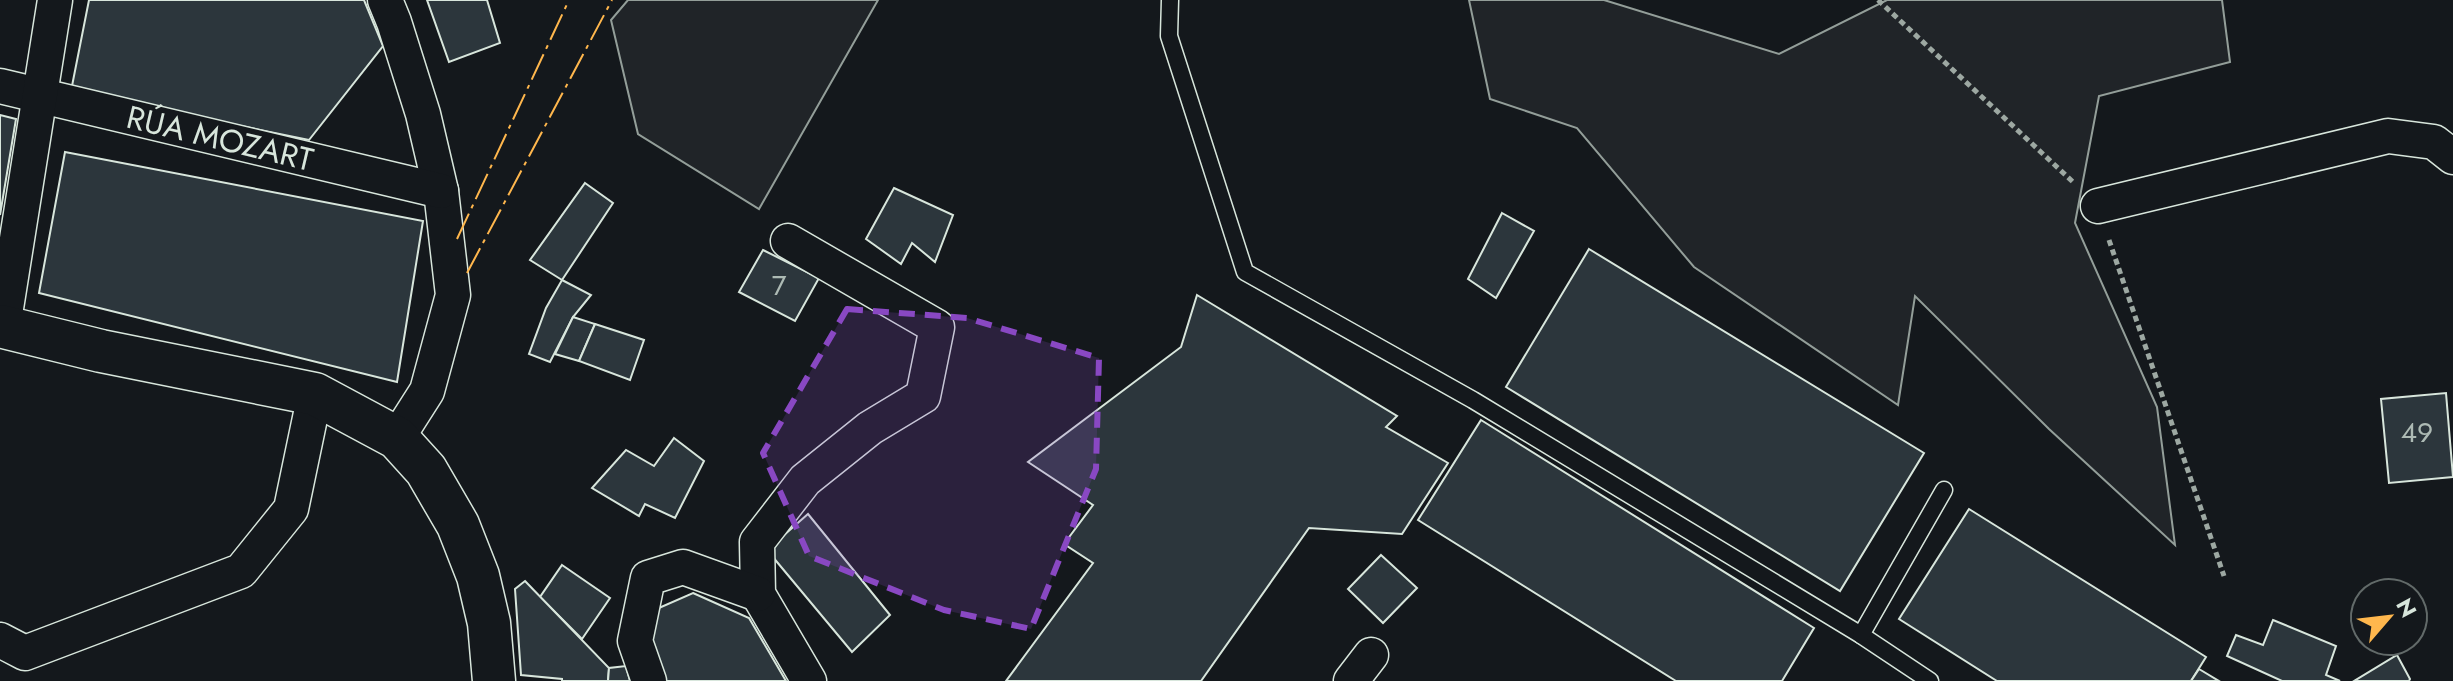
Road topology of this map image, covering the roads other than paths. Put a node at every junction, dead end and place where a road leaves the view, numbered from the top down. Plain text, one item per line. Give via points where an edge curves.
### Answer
1 (55, 0) edge
2 (385, 0) edge
3 (1170, 0) edge
4 (0, 86) edge
5 (40, 96) junction
6 (2453, 157) edge
7 (441, 191) junction
8 (2098, 206) road end
9 (788, 241) dead end
10 (2, 327) edge
11 (315, 394) junction
12 (397, 438) junction
13 (1944, 490) dead end
14 (758, 594) junction
15 (1861, 635) junction
16 (0, 640) edge
17 (494, 681) edge
18 (649, 681) edge
19 (809, 681) edge
20 (1930, 681) edge

1 - 5 street
2 - 7 street via 423,114
3 - 15 lane via 1169,36 1245,272 1473,400
4 - 5 street, RÚA MOZART
5 - 7 street, RÚA MOZART
5 - 10 street
6 - 8 street via 2434,142 2388,136
7 - 12 street via 453,295 427,391
9 - 14 street via 937,327 923,396 870,428 805,480 757,542
10 - 11 street
11 - 12 street
11 - 16 street via 291,509 241,571 25,653
12 - 17 street via 426,470 458,525 489,623
13 - 15 lane
14 - 18 street via 683,567 648,578 635,641
14 - 19 street
15 - 20 lane

